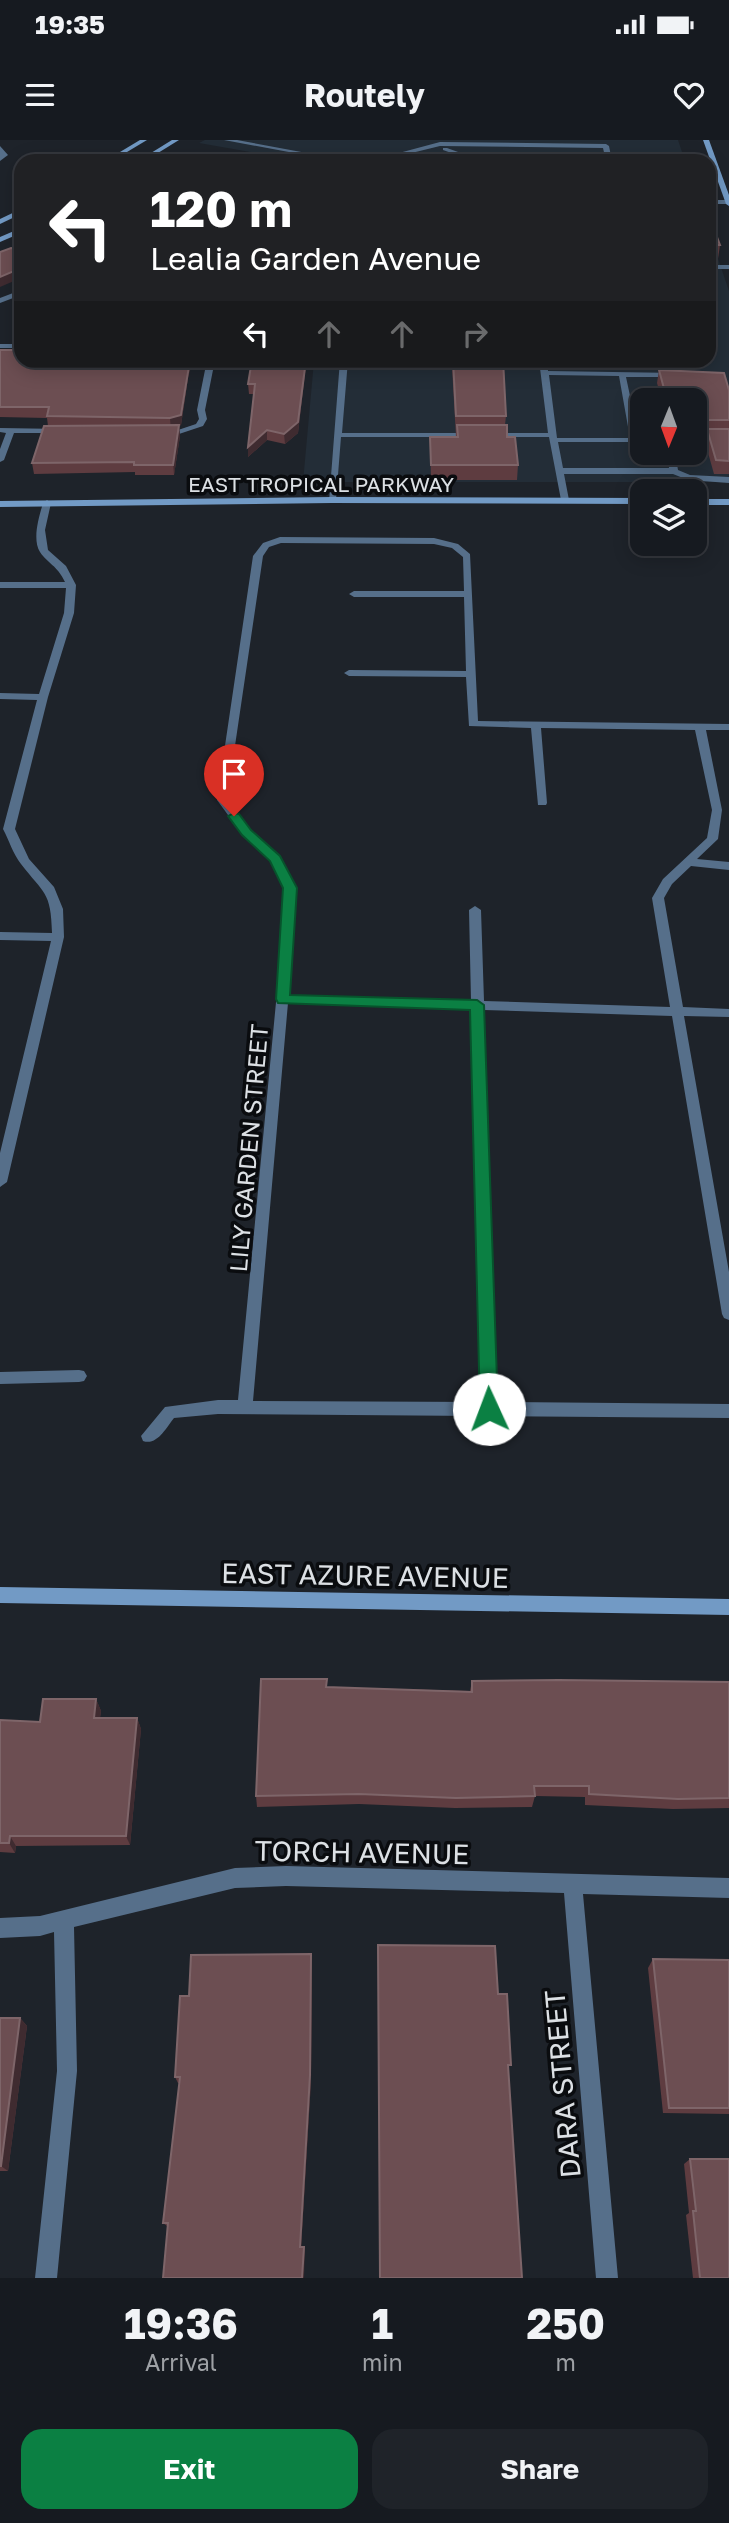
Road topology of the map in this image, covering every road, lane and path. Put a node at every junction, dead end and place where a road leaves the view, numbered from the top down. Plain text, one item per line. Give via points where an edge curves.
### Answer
1 (144, 140) edge
2 (176, 140) edge
3 (227, 140) edge
4 (268, 140) edge
5 (440, 142) edge
6 (516, 143) edge
7 (258, 145) junction
8 (430, 145) junction
9 (2, 150) edge
10 (120, 154) edge
11 (153, 154) edge
12 (309, 154) edge
13 (397, 154) edge
14 (458, 154) edge
15 (608, 154) edge
16 (0, 159) edge
17 (716, 167) edge
18 (728, 200) edge
19 (209, 368) edge
20 (343, 368) edge
21 (544, 368) edge
22 (545, 373) junction
23 (622, 374) junction
24 (689, 375) edge
25 (630, 407) edge
26 (0, 430) edge
27 (11, 430) junction
28 (70, 431) edge
29 (150, 432) edge
30 (338, 435) junction
31 (729, 437) edge
32 (553, 438) junction
33 (707, 438) edge
34 (630, 440) edge
35 (0, 460) edge
36 (673, 466) edge
37 (559, 471) junction
38 (674, 471) junction
39 (729, 480) edge
40 (332, 500) junction
41 (565, 500) junction
42 (630, 501) edge
43 (707, 502) edge
44 (729, 502) edge
45 (47, 503) junction
46 (0, 504) edge
47 (0, 585) edge
48 (71, 585) junction
49 (354, 594) dead end
50 (468, 594) junction
51 (349, 673) dead end
52 (471, 674) junction
53 (0, 696) edge
54 (43, 697) junction
55 (536, 725) junction
56 (700, 727) junction
57 (729, 727) edge
58 (542, 803) dead end
59 (687, 862) junction
60 (729, 866) edge
61 (475, 910) dead end
62 (0, 936) edge
63 (58, 937) junction
64 (283, 999) junction
65 (477, 1005) junction
66 (677, 1011) junction
67 (729, 1013) edge
68 (6, 1129) edge
69 (0, 1182) edge
70 (729, 1314) edge
71 (79, 1376) dead end
72 (0, 1378) edge
73 (245, 1407) junction
74 (489, 1409) junction
75 (729, 1411) edge
76 (149, 1436) dead end
77 (0, 1595) edge
78 (729, 1607) edge
79 (573, 1885) junction
80 (729, 1888) edge
81 (64, 1920) junction
82 (0, 1928) edge
83 (46, 2278) edge
84 (607, 2278) edge

1 - 10 main road
2 - 11 main road
3 - 7 street
4 - 7 street
5 - 6 street
5 - 8 street
6 - 15 street via 606,146
7 - 12 street
8 - 13 street
8 - 14 street
9 - 16 street
17 - 18 main road
19 - 29 street via 199,426 179,432
20 - 30 street
21 - 22 street
22 - 23 street
22 - 32 street
23 - 24 street
23 - 25 street
26 - 27 street
27 - 28 street
27 - 35 street
30 - 32 street
30 - 40 street
31 - 33 street
32 - 34 street
32 - 37 street
36 - 38 street
37 - 38 street
37 - 41 street
38 - 39 street via 688,477
40 - 41 main road, EAST TROPICAL PARKWAY
40 - 45 main road, EAST TROPICAL PARKWAY
41 - 42 main road, EAST TROPICAL PARKWAY
43 - 44 main road
45 - 46 main road, EAST TROPICAL PARKWAY
45 - 48 street via 41,530 44,551 64,568
47 - 48 street
48 - 54 street via 69,613
49 - 50 street
50 - 52 street
50 - 64 street, LILY GARDEN STREET via 467,556 455,546 433,541 280,540 266,545 258,556 222,800 246,832 276,859 290,888
51 - 52 street
52 - 55 street via 473,724
53 - 54 street
54 - 63 street via 9,829 24,861 48,887 57,909
55 - 56 street
55 - 58 street
56 - 57 street
56 - 59 street via 716,810 712,839
59 - 60 street
59 - 66 street via 658,898
61 - 65 street
62 - 63 street
63 - 68 street
64 - 65 street
64 - 73 street, LILY GARDEN STREET
65 - 66 street
65 - 74 street
66 - 67 street
66 - 70 street
68 - 69 street
71 - 72 street
73 - 74 street
73 - 76 street via 170,1412
74 - 75 street
77 - 78 main road, EAST AZURE AVENUE
79 - 80 street, TORCH AVENUE
79 - 81 street, TORCH AVENUE via 235,1878
79 - 84 street, DARA STREET
81 - 82 street, TORCH AVENUE
81 - 83 street via 67,2071

